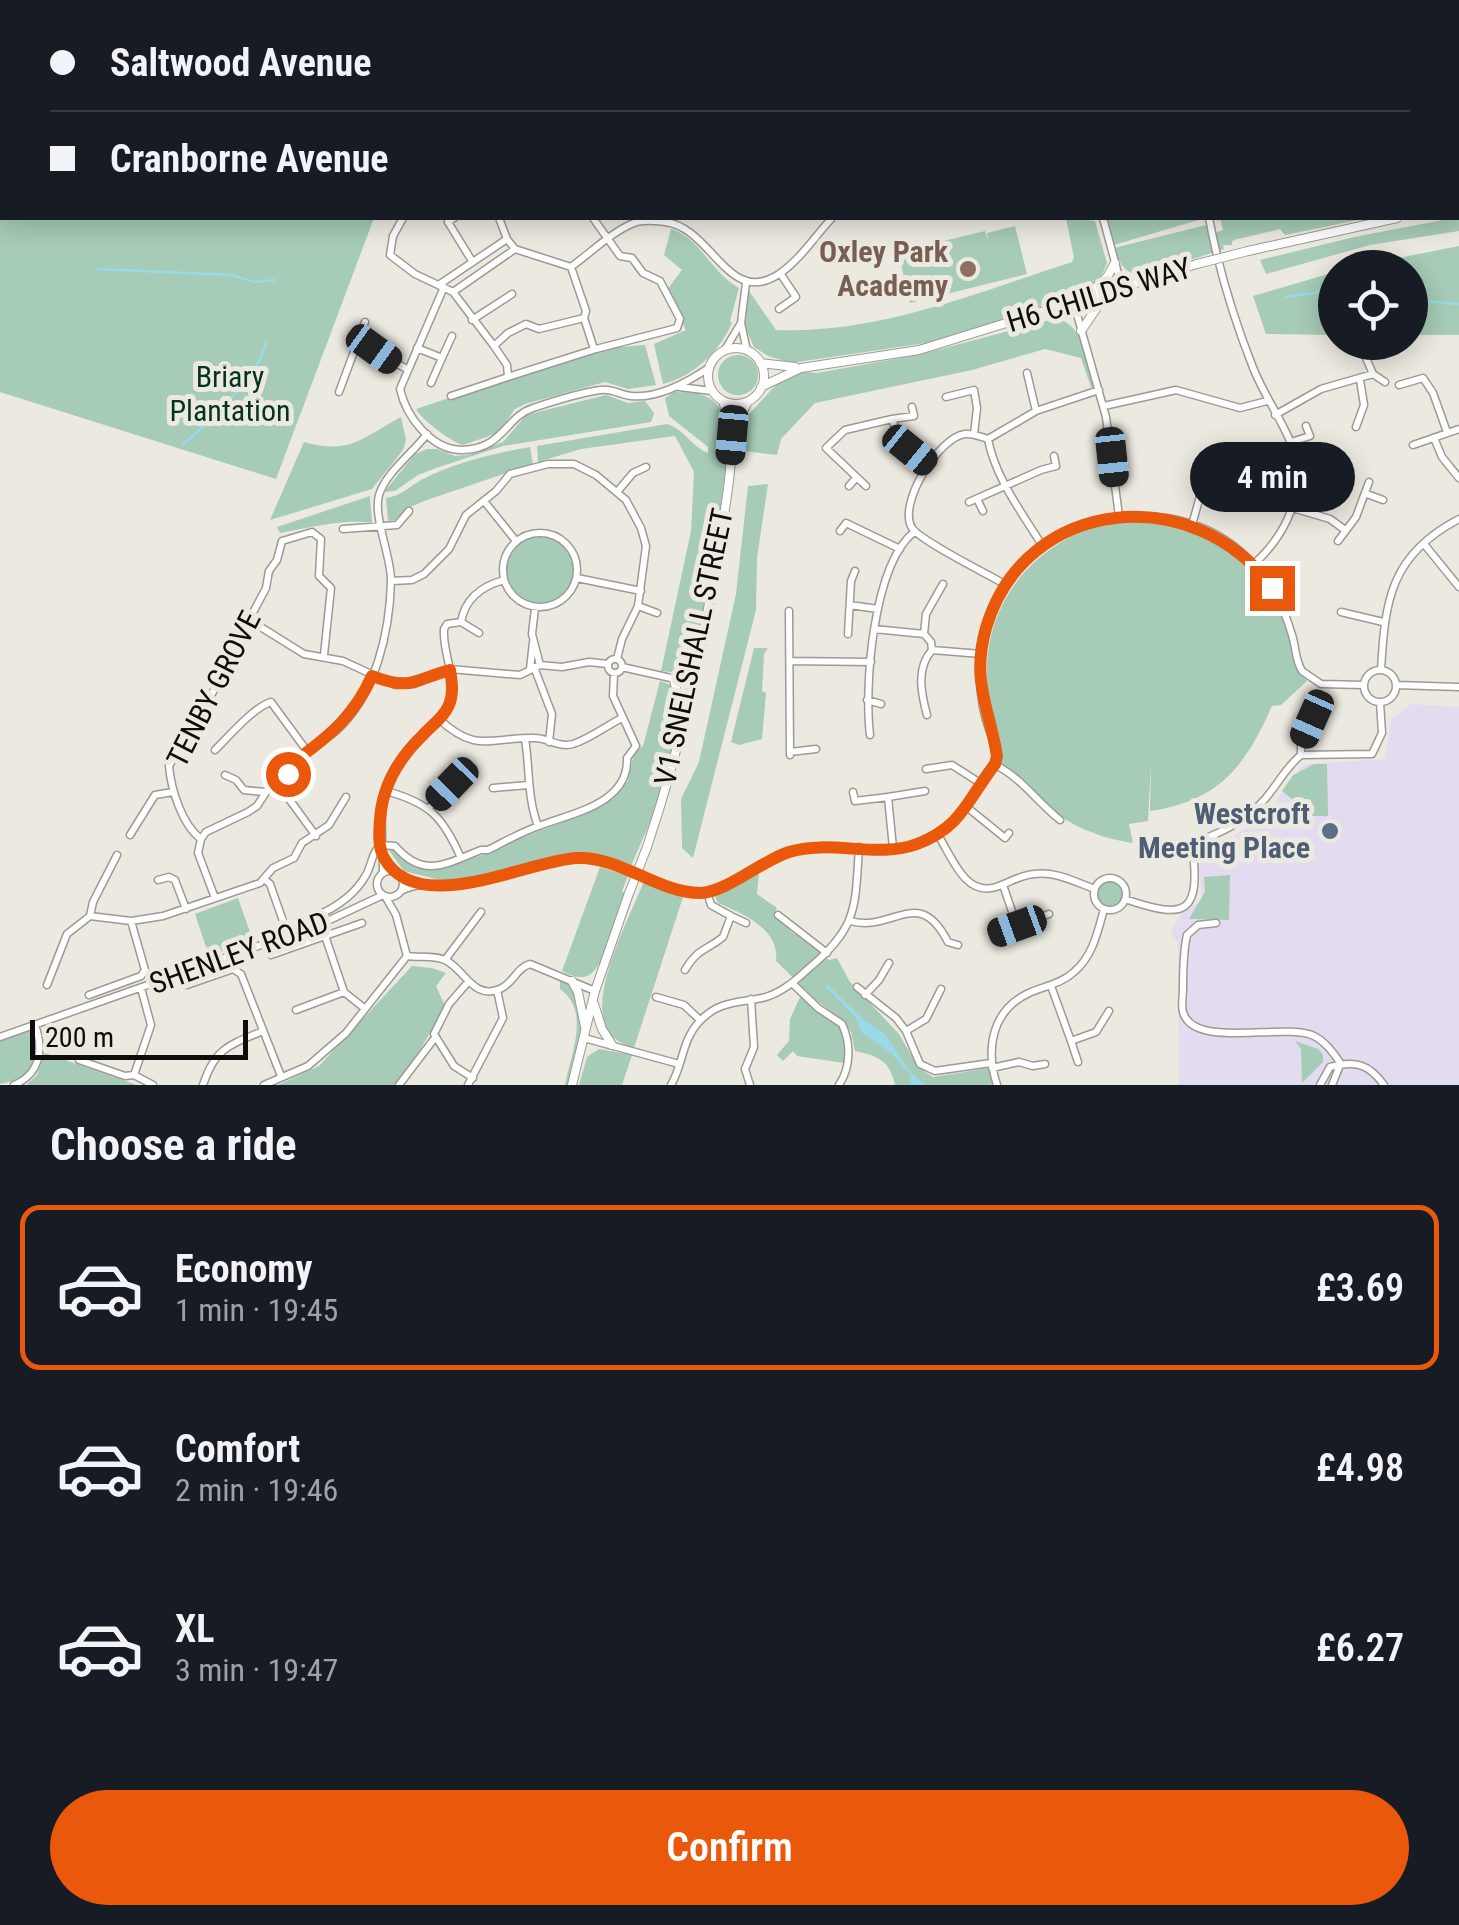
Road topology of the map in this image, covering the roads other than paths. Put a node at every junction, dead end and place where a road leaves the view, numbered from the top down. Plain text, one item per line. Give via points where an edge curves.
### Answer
1 (402, 220) edge
2 (500, 220) edge
3 (594, 220) edge
4 (678, 220) edge
5 (829, 220) edge
6 (1104, 220) edge
7 (1210, 220) edge
8 (1388, 220) edge
9 (448, 222) edge
10 (507, 239) junction
11 (608, 241) junction
12 (515, 249) junction
13 (472, 261) junction
14 (1115, 263) junction
15 (570, 267) junction
16 (780, 274) junction
17 (746, 283) junction
18 (442, 285) junction
19 (1122, 288) junction
20 (453, 292) junction
21 (1107, 293) junction
22 (512, 294) dead end
23 (1077, 303) junction
24 (779, 309) dead end
25 (584, 318) junction
26 (472, 320) junction
27 (366, 322) dead end
28 (741, 322) junction
29 (1081, 331) junction
30 (452, 336) dead end
31 (358, 343) junction
32 (494, 346) junction
33 (416, 348) junction
34 (594, 349) junction
35 (724, 351) junction
36 (747, 351) junction
37 (442, 358) junction
38 (1367, 360) edge
39 (760, 362) junction
40 (710, 367) junction
41 (801, 368) junction
42 (407, 369) junction
43 (1027, 372) dead end
44 (1373, 374) junction
45 (508, 378) junction
46 (1360, 380) junction
47 (430, 382) dead end
48 (1385, 382) dead end
49 (1399, 385) dead end
50 (674, 388) junction
51 (761, 388) junction
52 (1099, 390) junction
53 (712, 391) junction
54 (339, 392) dead end
55 (451, 396) dead end
56 (946, 397) dead end
57 (724, 401) junction
58 (1267, 401) junction
59 (747, 402) junction
60 (1104, 406) junction
61 (912, 407) dead end
62 (1036, 411) junction
63 (1275, 416) junction
64 (892, 419) junction
65 (1306, 426) dead end
66 (1356, 427) dead end
67 (1459, 430) edge
68 (1447, 432) junction
69 (426, 434) junction
70 (974, 434) junction
71 (732, 435) junction
72 (1434, 438) junction
73 (988, 439) junction
74 (1291, 442) junction
75 (1413, 445) dead end
76 (1054, 456) dead end
77 (1198, 461) dead end
78 (929, 466) junction
79 (648, 467) dead end
80 (1223, 470) dead end
81 (1206, 471) junction
82 (856, 478) junction
83 (1459, 478) edge
84 (1369, 482) dead end
85 (1006, 485) junction
86 (849, 486) dead end
87 (866, 486) dead end
88 (617, 492) junction
89 (1367, 494) junction
90 (1384, 500) dead end
91 (484, 501) junction
92 (1293, 508) junction
93 (408, 511) dead end
94 (982, 511) dead end
95 (1120, 516) junction
96 (1459, 520) edge
97 (1192, 525) junction
98 (382, 527) junction
99 (343, 528) dead end
100 (1345, 530) junction
101 (840, 532) dead end
102 (914, 532) junction
103 (516, 541) junction
104 (1338, 541) dead end
105 (1424, 544) junction
106 (1043, 547) junction
107 (900, 549) junction
108 (1254, 564) junction
109 (855, 571) dead end
110 (577, 578) junction
111 (391, 580) junction
112 (504, 580) junction
113 (943, 584) dead end
114 (1006, 586) junction
115 (1459, 586) edge
116 (641, 591) junction
117 (850, 605) junction
118 (638, 606) junction
119 (535, 608) junction
120 (878, 609) junction
121 (1347, 610) dead end
122 (790, 611) dead end
123 (656, 613) dead end
124 (250, 621) junction
125 (460, 622) junction
126 (1382, 622) junction
127 (874, 629) junction
128 (479, 633) dead end
129 (848, 634) dead end
130 (924, 634) junction
131 (932, 650) junction
132 (981, 654) junction
133 (324, 655) junction
134 (616, 659) junction
135 (790, 660) junction
136 (871, 662) junction
137 (608, 664) junction
138 (535, 667) junction
139 (622, 667) junction
140 (450, 670) junction
141 (1381, 670) junction
142 (614, 674) junction
143 (372, 676) junction
144 (674, 679) junction
145 (693, 683) junction
146 (1364, 685) junction
147 (1396, 685) junction
148 (1459, 687) edge
149 (867, 700) junction
150 (1380, 702) junction
151 (881, 704) dead end
152 (927, 715) dead end
153 (622, 718) junction
154 (439, 719) junction
155 (1312, 719) dead end
156 (684, 724) junction
157 (870, 735) dead end
158 (524, 739) junction
159 (549, 742) junction
160 (215, 750) dead end
161 (816, 750) dead end
162 (308, 751) junction
163 (1302, 756) junction
164 (995, 764) junction
165 (926, 769) dead end
166 (225, 775) dead end
167 (276, 780) junction
168 (452, 784) dead end
169 (980, 784) junction
170 (528, 785) junction
171 (492, 788) dead end
172 (386, 791) junction
173 (925, 791) dead end
174 (172, 792) junction
175 (265, 792) junction
176 (854, 792) dead end
177 (346, 797) dead end
178 (888, 797) junction
179 (429, 808) junction
180 (968, 808) junction
181 (1060, 820) dead end
182 (538, 826) junction
183 (1009, 833) dead end
184 (130, 835) dead end
185 (938, 835) junction
186 (316, 836) junction
187 (201, 839) junction
188 (1192, 844) junction
189 (380, 845) junction
190 (859, 847) junction
191 (893, 848) junction
192 (1149, 852) dead end
193 (117, 855) dead end
194 (383, 856) junction
195 (461, 858) junction
196 (383, 873) junction
197 (397, 873) junction
198 (264, 879) junction
199 (158, 880) dead end
200 (423, 883) junction
201 (1004, 885) junction
202 (377, 886) junction
203 (1095, 889) junction
204 (706, 892) junction
205 (399, 893) junction
206 (384, 895) junction
207 (215, 898) junction
208 (1125, 899) junction
209 (364, 903) junction
210 (186, 908) junction
211 (1104, 909) junction
212 (481, 912) dead end
213 (1049, 914) dead end
214 (396, 915) junction
215 (778, 915) dead end
216 (90, 916) junction
217 (731, 916) junction
218 (314, 917) dead end
219 (131, 921) junction
220 (283, 921) dead end
221 (850, 921) junction
222 (362, 922) dead end
223 (746, 922) dead end
224 (1216, 923) dead end
225 (321, 924) junction
226 (1017, 926) junction
227 (996, 934) dead end
228 (325, 936) junction
229 (958, 945) dead end
230 (827, 953) junction
231 (272, 955) dead end
232 (407, 956) junction
233 (445, 960) junction
234 (888, 963) dead end
235 (686, 970) dead end
236 (468, 982) junction
237 (572, 982) junction
238 (792, 982) junction
239 (47, 985) dead end
240 (187, 985) dead end
241 (1051, 986) junction
242 (856, 987) dead end
243 (141, 988) junction
244 (497, 990) junction
245 (941, 990) dead end
246 (344, 992) junction
247 (88, 995) dead end
248 (594, 995) junction
249 (865, 995) junction
250 (656, 996) dead end
251 (751, 999) junction
252 (364, 1008) junction
253 (296, 1010) dead end
254 (1109, 1011) dead end
255 (700, 1020) junction
256 (35, 1025) junction
257 (263, 1031) junction
258 (906, 1031) junction
259 (585, 1034) junction
260 (0, 1037) edge
261 (434, 1040) junction
262 (1071, 1041) junction
263 (612, 1045) junction
264 (78, 1060) dead end
265 (1078, 1062) dead end
266 (679, 1064) junction
267 (1044, 1064) dead end
268 (1341, 1064) junction
269 (992, 1066) junction
270 (134, 1075) junction
271 (282, 1076) junction
272 (470, 1081) edge
273 (18, 1085) edge
274 (153, 1085) edge
275 (203, 1085) edge
276 (264, 1085) edge
277 (399, 1085) edge
278 (572, 1085) edge
279 (671, 1085) edge
280 (750, 1085) edge
281 (839, 1085) edge
282 (998, 1085) edge
283 (1320, 1085) edge
284 (1332, 1085) edge
285 (1384, 1085) edge

1 - 18 street via 390,255
2 - 10 street
3 - 11 street
4 - 11 street via 632,223
4 - 17 street via 730,275
5 - 16 street
6 - 14 street
7 - 58 street
8 - 19 street, H6 CHILDS WAY, bridge via 1248,250
9 - 13 street
10 - 12 street
10 - 13 street
11 - 15 street
11 - 34 street via 660,281 680,319 677,328
12 - 15 street
12 - 20 street
13 - 18 street
14 - 19 street
14 - 23 street
15 - 25 street
16 - 17 street
16 - 24 street via 796,296
17 - 28 street
18 - 20 street
18 - 33 street
19 - 21 street, H6 CHILDS WAY
20 - 26 street
21 - 23 street, H6 CHILDS WAY
21 - 29 street
22 - 26 street
23 - 29 street
23 - 41 street, H6 CHILDS WAY via 919,350
25 - 32 street via 539,329 526,324
25 - 34 street
26 - 32 street
27 - 31 street
28 - 35 street
28 - 36 street
29 - 52 street
30 - 37 street
31 - 42 street
31 - 54 street
32 - 45 street
33 - 37 street
33 - 42 street
34 - 45 street
35 - 36 street
35 - 40 street
36 - 39 street
37 - 47 street
38 - 44 street
39 - 41 street, H6 CHILDS WAY
39 - 51 street
40 - 50 street
40 - 53 street
41 - 51 street, H6 CHILDS WAY
42 - 69 street via 400,392
43 - 62 street
44 - 46 street
44 - 48 street
45 - 55 street
46 - 63 street via 1321,389
46 - 66 street via 1364,405
49 - 68 street via 1423,378
50 - 53 street
50 - 69 street via 632,396 603,389 530,408 500,438 467,450
51 - 59 street
52 - 60 street
52 - 62 street
53 - 57 street
56 - 70 street via 974,390
57 - 59 street
57 - 71 street, V1 SNELSHALL STREET
58 - 60 street via 1240,408 1176,390
58 - 63 street
59 - 71 street, V1 SNELSHALL STREET
60 - 95 street
61 - 64 street via 914,416
62 - 73 street
63 - 74 street
64 - 78 street via 900,442
64 - 82 street via 845,430 826,448
65 - 74 street via 1311,440
67 - 68 street
68 - 72 street
69 - 98 street via 380,493
70 - 73 street
70 - 78 street via 952,439
71 - 145 street, V1 SNELSHALL STREET
72 - 75 street
72 - 83 street
73 - 85 street
74 - 92 street via 1298,472
76 - 85 street via 1057,470
77 - 81 street
78 - 102 street via 906,511
79 - 88 street
80 - 81 street
81 - 97 street
82 - 86 street
82 - 87 street
84 - 89 street
85 - 94 street via 973,500
85 - 106 street
88 - 91 street via 574,464 548,464 510,474
88 - 116 street via 634,512 646,546
89 - 90 street
89 - 100 street
91 - 103 street
91 - 111 street via 466,515 450,549 424,574
92 - 100 street
92 - 108 street
93 - 98 street via 398,525
95 - 97 street
95 - 106 street via 1070,530
96 - 105 street
97 - 108 street
98 - 99 street
98 - 111 street
100 - 104 street
101 - 107 street via 846,523
102 - 107 street
102 - 114 street
103 - 110 street via 535,533 557,537 574,554
103 - 112 street via 504,559
105 - 115 street
105 - 126 street via 1397,578
106 - 114 street
107 - 120 street
108 - 146 street via 1281,605 1302,671 1321,684
109 - 117 street
110 - 116 street
110 - 119 street via 557,604
111 - 143 street
112 - 119 street via 516,598
112 - 125 street via 480,588
113 - 130 street via 926,614
114 - 132 street
116 - 118 street
117 - 120 street
117 - 129 street
118 - 123 street
118 - 134 street
119 - 138 street
120 - 127 street
121 - 126 street
122 - 135 street
124 - 133 street via 296,650
124 - 133 street, TENBY GROVE via 282,540 312,532 321,540 319,576 331,588
124 - 174 street, TENBY GROVE via 172,758
125 - 128 street
125 - 140 street via 444,630
126 - 141 street
127 - 130 street
127 - 136 street
130 - 131 street
131 - 132 street
131 - 152 street via 924,660 921,693
132 - 164 street via 982,704
133 - 143 street
134 - 137 street
134 - 139 street
135 - 136 street
135 - 161 street via 790,754
136 - 149 street
137 - 138 street
137 - 142 street
138 - 140 street via 520,676
138 - 159 street via 552,714
139 - 142 street
139 - 144 street
140 - 143 street via 414,684
140 - 154 street via 453,688
141 - 146 street
141 - 147 street
142 - 153 street
143 - 162 street via 352,713
144 - 145 street
144 - 156 street
145 - 156 street, V1 SNELSHALL STREET
146 - 150 street
147 - 148 street
147 - 150 street via 1392,697
149 - 151 street
149 - 157 street
150 - 163 street via 1382,733 1372,754
153 - 159 street via 574,744
153 - 182 street via 636,746 621,783 600,803
154 - 158 street via 467,740
154 - 172 street via 396,765
155 - 163 street
156 - 248 street, V1 SNELSHALL STREET, bridge
158 - 159 street
158 - 170 street
160 - 162 street via 258,706 271,702
162 - 167 street via 297,768
163 - 188 street via 1256,808
164 - 169 street
164 - 181 street
165 - 169 street via 952,766
166 - 175 street via 244,790
167 - 175 street
167 - 186 street
168 - 179 street
169 - 180 street
170 - 171 street
170 - 182 street
172 - 179 street
172 - 189 street
173 - 178 street
174 - 184 street via 155,795
174 - 187 street, TENBY GROVE
175 - 187 street via 248,812
176 - 178 street via 855,801
177 - 186 street
178 - 191 street
179 - 195 street
180 - 183 street via 1005,838
180 - 185 street
182 - 195 street
185 - 191 street
185 - 201 street via 968,883 986,890
186 - 198 street
187 - 207 street via 198,853
188 - 192 street
188 - 208 street via 1196,892 1188,904 1165,912
189 - 194 street
189 - 195 street via 436,868
189 - 218 street via 352,892
190 - 191 street
190 - 204 street via 790,851
190 - 221 street
193 - 216 street
194 - 196 street
194 - 197 street
196 - 197 street
196 - 202 street
197 - 200 street
197 - 205 street
198 - 207 street
198 - 220 street
199 - 210 street via 175,880
200 - 204 street via 477,882 578,858 598,859 686,892
200 - 205 street
201 - 203 street via 1036,873
201 - 226 street
202 - 206 street
202 - 209 street, SHENLEY ROAD
203 - 208 street via 1112,878 1123,886
203 - 211 street
204 - 217 street via 711,906
205 - 206 street
205 - 214 street
206 - 209 street, SHENLEY ROAD
206 - 214 street
207 - 210 street
208 - 211 street
209 - 225 street, SHENLEY ROAD
210 - 219 street
211 - 241 street via 1089,955
212 - 233 street
213 - 226 street
214 - 232 street
215 - 230 street
216 - 219 street
216 - 239 street via 67,934
217 - 223 street
217 - 235 street via 723,938 694,955
219 - 247 street via 141,976
221 - 229 street via 868,926 907,912 926,914 946,946
221 - 230 street
222 - 228 street
224 - 268 street via 1198,925 1187,935 1183,1012 1190,1025 1303,1033 1328,1046
225 - 228 street
225 - 243 street, SHENLEY ROAD
226 - 227 street
228 - 231 street
228 - 246 street
230 - 238 street
232 - 233 street
232 - 252 street
233 - 236 street
234 - 249 street
236 - 244 street
236 - 261 street via 449,1004
237 - 244 street via 530,964
237 - 248 street
237 - 259 street
238 - 251 street
238 - 281 street via 842,1024 848,1037
240 - 257 street via 238,970
241 - 262 street
241 - 269 street via 1007,1009 993,1036
242 - 249 street
243 - 256 street, SHENLEY ROAD
243 - 270 street via 151,1026
244 - 272 street via 503,1018
245 - 258 street via 926,1019
246 - 252 street
246 - 253 street
248 - 259 street, V1 SNELSHALL STREET
248 - 263 street
249 - 258 street
250 - 255 street
251 - 255 street via 729,1001
251 - 280 street via 754,1047 745,1069
252 - 271 street via 316,1060
254 - 262 street via 1096,1032
255 - 266 street
256 - 260 street, SHENLEY ROAD
256 - 273 street via 39,1060
257 - 271 street
257 - 275 street via 214,1057
258 - 269 street via 920,1064 935,1071
259 - 263 street
259 - 278 street, V1 SNELSHALL STREET
261 - 272 street
261 - 277 street
262 - 265 street
263 - 266 street
264 - 270 street
266 - 279 street
267 - 269 street
268 - 283 street via 1330,1067
268 - 284 street
268 - 285 street via 1358,1063
269 - 282 street
270 - 274 street
271 - 276 street

